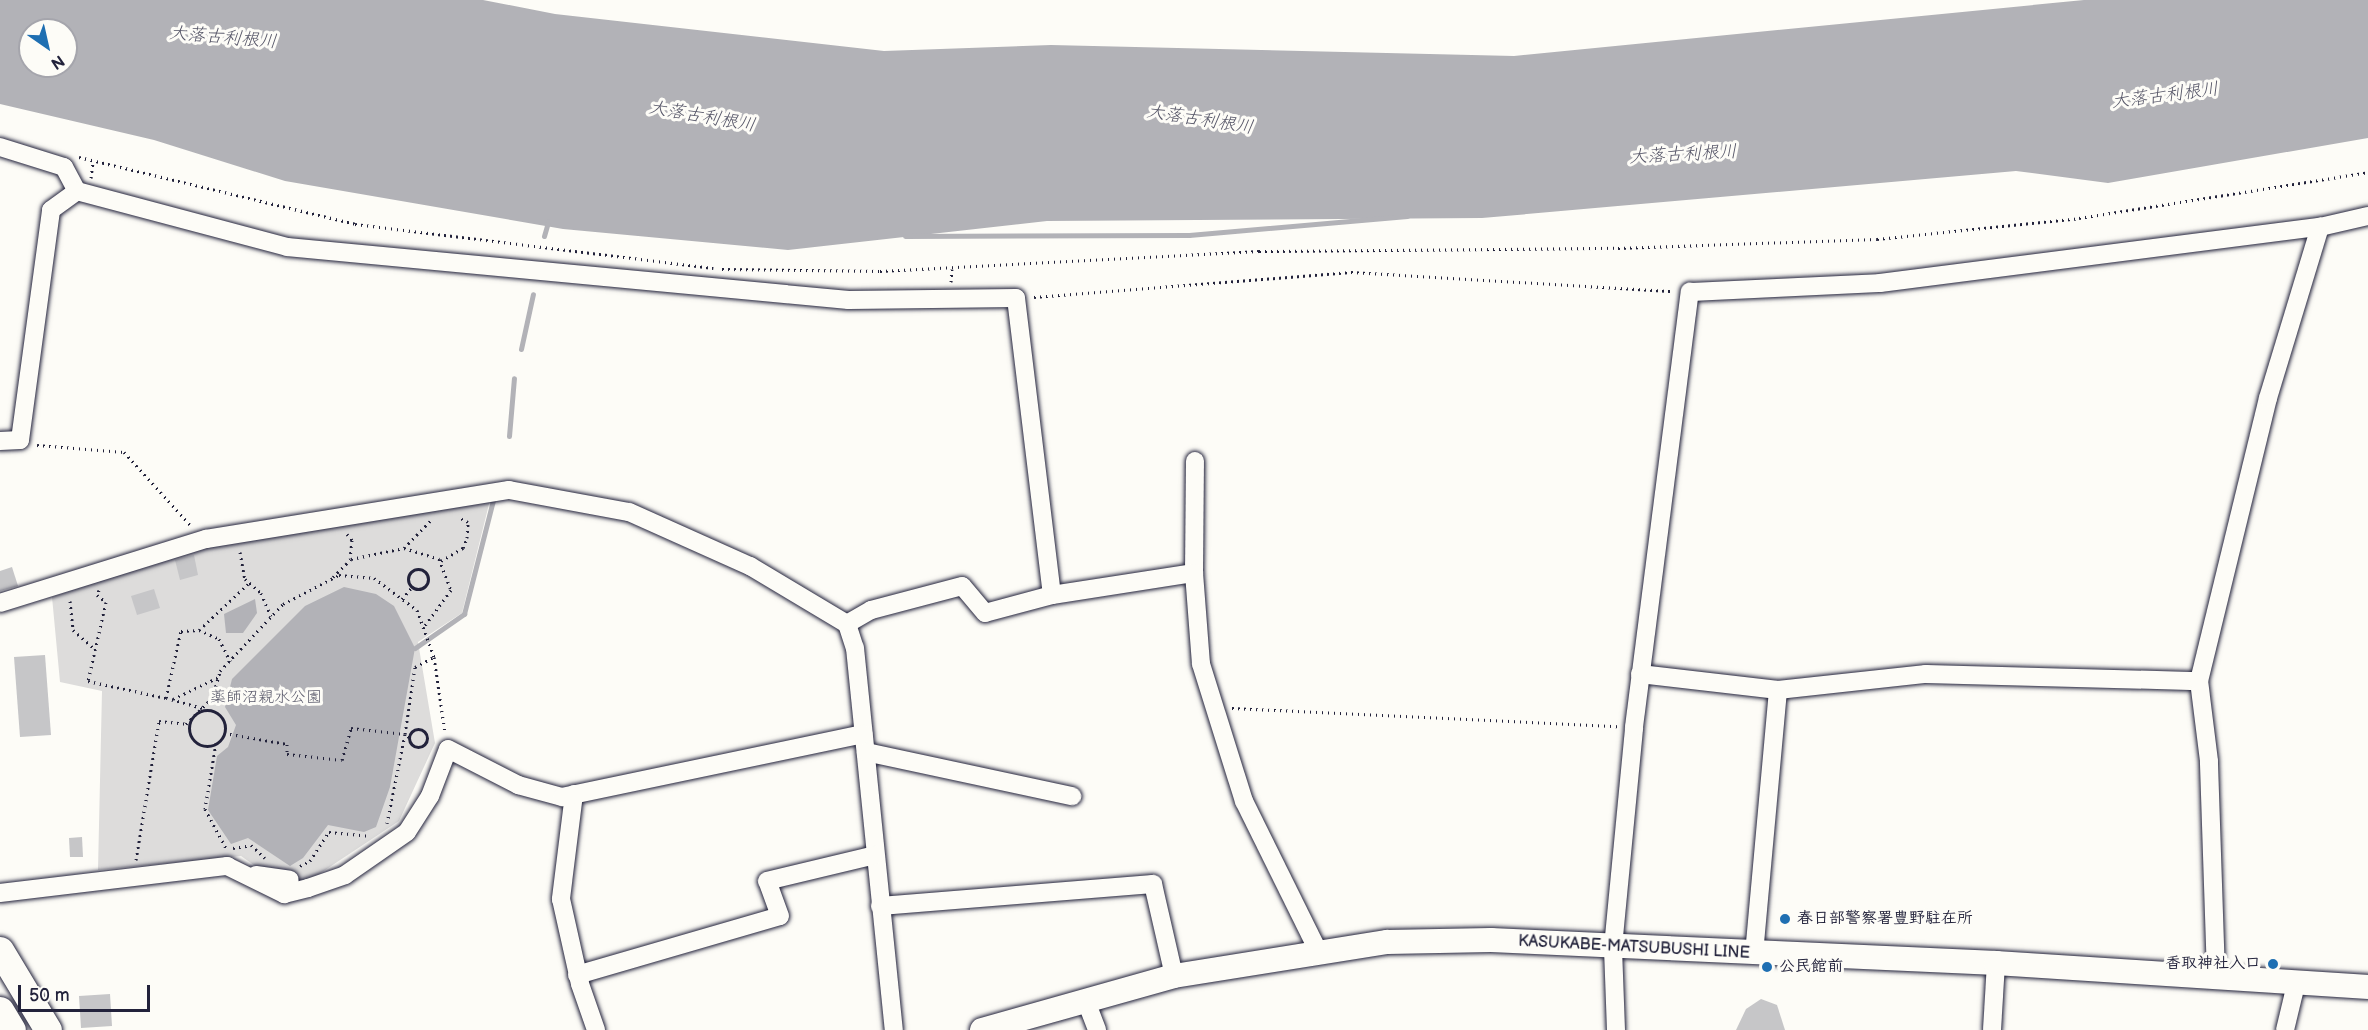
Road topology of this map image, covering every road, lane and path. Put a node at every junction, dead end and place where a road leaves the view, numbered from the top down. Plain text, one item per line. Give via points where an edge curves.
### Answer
1 (0, 147) edge
2 (69, 155) dead end
3 (2368, 172) edge
4 (77, 191) junction
5 (2368, 216) edge
6 (2320, 227) junction
7 (1690, 292) junction
8 (1016, 298) junction
9 (20, 440) junction
10 (0, 441) edge
11 (1195, 461) dead end
12 (453, 516) dead end
13 (441, 518) dead end
14 (206, 539) junction
15 (404, 548) junction
16 (240, 550) dead end
17 (441, 561) junction
18 (108, 569) junction
19 (1194, 573) junction
20 (332, 578) junction
21 (249, 583) junction
22 (412, 587) junction
23 (89, 595) dead end
24 (1052, 595) junction
25 (98, 596) junction
26 (74, 597) dead end
27 (402, 599) junction
28 (0, 603) edge
29 (272, 616) junction
30 (847, 624) junction
31 (423, 628) junction
32 (199, 630) junction
33 (95, 649) junction
34 (434, 657) junction
35 (230, 661) junction
36 (1640, 674) junction
37 (219, 677) junction
38 (2199, 681) junction
39 (1778, 690) junction
40 (166, 698) junction
41 (172, 700) junction
42 (1219, 707) junction
43 (202, 708) junction
44 (195, 716) junction
45 (1635, 727) junction
46 (224, 733) junction
47 (863, 734) junction
48 (407, 735) junction
49 (216, 743) junction
50 (448, 749) junction
51 (866, 752) junction
52 (574, 794) junction
53 (1072, 796) dead end
54 (422, 809) junction
55 (386, 824) junction
56 (875, 855) junction
57 (268, 862) dead end
58 (292, 874) joint
59 (135, 876) junction
60 (254, 879) junction
61 (0, 893) edge
62 (880, 906) junction
63 (1613, 947) junction
64 (1317, 949) junction
65 (0, 950) edge
66 (1754, 954) junction
67 (1996, 963) junction
68 (578, 975) junction
69 (2216, 975) junction
70 (1174, 976) junction
71 (2297, 980) junction
72 (2368, 987) edge
73 (1086, 1001) junction
74 (0, 1010) edge
75 (12, 1030) edge
76 (48, 1030) edge
77 (596, 1030) edge
78 (894, 1030) edge
79 (982, 1030) edge
80 (1097, 1030) edge
81 (1616, 1030) edge
82 (1992, 1030) edge
83 (2285, 1030) edge

1 - 4 street via 64,167
2 - 3 path via 354,224 722,269 880,271 1259,251 1618,248 1877,239 2079,218
4 - 8 street via 298,249 849,300
4 - 9 street via 51,210
5 - 6 street
6 - 7 street via 1880,283
6 - 38 street via 2268,398
7 - 8 path via 1351,272
7 - 36 street
8 - 24 street
9 - 10 street
9 - 14 path via 124,452
11 - 19 street
12 - 17 path via 468,522 467,538 463,548
13 - 15 path via 430,520
14 - 18 street
14 - 30 street via 507,490 629,512 750,566
15 - 17 path
15 - 20 path via 351,559
16 - 21 path
17 - 31 path via 451,590
18 - 25 path
18 - 28 street
19 - 24 street
19 - 42 street via 1201,664
20 - 27 path via 374,578
20 - 29 path via 301,591
21 - 29 path
21 - 32 path
22 - 22 path via 410,573 421,570 426,583
22 - 27 path
23 - 25 path
24 - 30 street via 985,613 962,586 871,610
25 - 33 path via 106,602
26 - 33 path via 68,604 72,630
27 - 31 path via 417,610
29 - 35 path
30 - 47 street via 855,648
31 - 34 path
32 - 35 path via 219,639
32 - 40 path via 181,631
33 - 40 path via 88,681
34 - 48 path via 415,667
34 - 50 path
35 - 37 path
36 - 39 street
36 - 45 street
37 - 41 path
37 - 43 path
38 - 39 street via 1926,674
38 - 69 street via 2209,761
39 - 66 street
40 - 41 path
41 - 43 path
42 - 45 path
42 - 64 street via 1244,801
43 - 44 path
44 - 46 path via 216,713
44 - 49 path via 192,737 201,745
44 - 59 path via 186,724 159,722
45 - 63 street
46 - 48 path via 287,744 287,754 342,760 351,728
46 - 49 path
47 - 51 street
47 - 52 street
48 - 48 path via 417,728 428,737 418,747
48 - 55 path
49 - 57 path via 205,809 225,848 251,845
50 - 52 street via 518,785 562,797
50 - 54 street
51 - 53 street
51 - 56 street
52 - 68 street via 561,899
54 - 55 path via 411,806
54 - 60 street via 407,832 345,875 284,894
55 - 58 path via 372,836 329,832 310,861
56 - 62 street
56 - 68 street via 767,881 780,916
58 - 60 street via 257,873
59 - 60 street via 226,866
59 - 61 street via 114,872
62 - 70 street via 1153,884
62 - 78 street
63 - 64 main road, KASUKABE-MATSUBUSHI LINE via 1491,940
63 - 66 main road, KASUKABE-MATSUBUSHI LINE
63 - 81 street
64 - 70 main road, KASUKABE-MATSUBUSHI LINE
65 - 76 highway
66 - 67 main road, KASUKABE-MATSUBUSHI LINE
67 - 69 main road, KASUKABE-MATSUBUSHI LINE
67 - 82 street
68 - 77 street
69 - 71 main road, KASUKABE-MATSUBUSHI LINE
70 - 73 main road, KASUKABE-MATSUBUSHI LINE
71 - 72 main road, KASUKABE-MATSUBUSHI LINE
71 - 83 street
73 - 79 main road, KASUKABE-MATSUBUSHI LINE
73 - 80 street
74 - 75 highway

